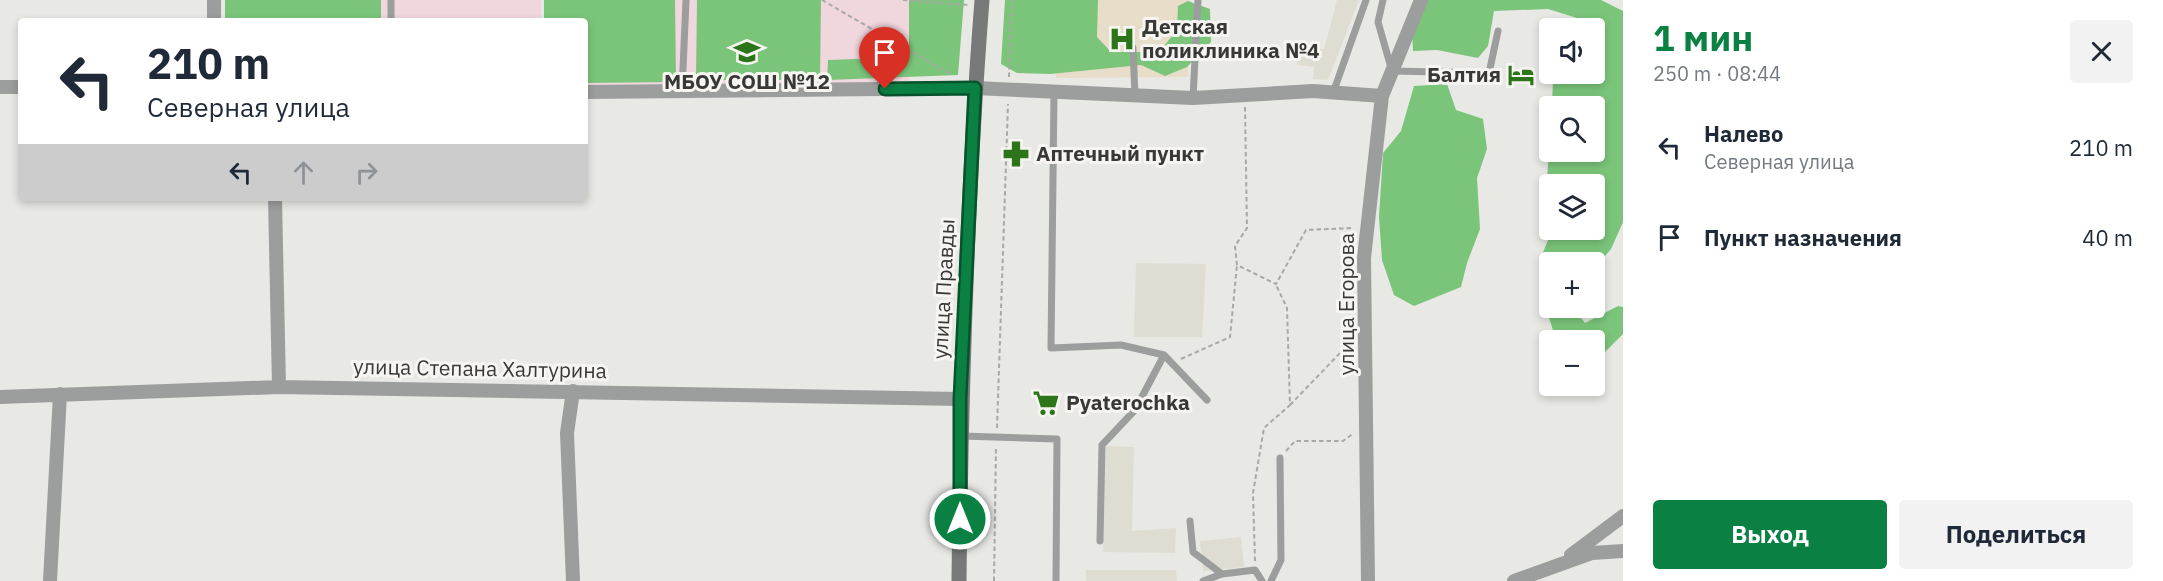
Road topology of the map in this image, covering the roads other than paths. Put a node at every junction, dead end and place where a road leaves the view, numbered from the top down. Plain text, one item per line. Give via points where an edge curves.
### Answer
1 (214, 0) edge
2 (391, 0) edge
3 (686, 0) edge
4 (1198, 0) edge
5 (1366, 0) edge
6 (1383, 0) edge
7 (1421, 0) edge
8 (982, 3) edge
9 (214, 18) edge
10 (392, 18) edge
11 (1498, 31) dead end
12 (1132, 48) dead end
13 (1392, 71) junction
14 (0, 87) edge
15 (18, 87) edge
16 (975, 88) junction
17 (588, 92) edge
18 (682, 92) junction
19 (1054, 93) junction
20 (1333, 93) junction
21 (1135, 96) junction
22 (1382, 96) junction
23 (1193, 98) junction
24 (275, 201) edge
25 (1164, 355) junction
26 (279, 387) junction
27 (573, 391) junction
28 (60, 394) junction
29 (0, 397) edge
30 (960, 399) junction
31 (1207, 400) dead end
32 (961, 436) junction
33 (1280, 458) road end
34 (1623, 516) edge
35 (1190, 521) dead end
36 (1100, 541) dead end
37 (1623, 551) edge
38 (1560, 563) junction
39 (1222, 574) junction
40 (50, 581) edge
41 (573, 581) edge
42 (959, 581) edge
43 (1056, 581) edge
44 (1203, 581) edge
45 (1262, 581) edge
46 (1271, 581) edge
47 (1368, 581) edge
48 (1514, 581) edge

1 - 9 street
2 - 10 lane
3 - 18 lane
4 - 23 lane
5 - 20 lane
6 - 13 lane via 1378,22
7 - 13 street, улица Егорова
8 - 16 street, улица Правды
11 - 13 lane via 1489,73
12 - 21 lane
13 - 22 street, улица Егорова
14 - 15 street
16 - 18 street
16 - 19 street
16 - 30 street, улица Правды
17 - 18 street
19 - 21 street
19 - 25 lane via 1051,348 1121,345
20 - 22 street
20 - 23 street
21 - 23 street
22 - 47 street, улица Егорова via 1364,258
24 - 26 street
25 - 31 lane
25 - 36 lane via 1135,410 1102,445
26 - 27 street, улица Степана Халтурина
26 - 28 street, улица Степана Халтурина
27 - 30 street, улица Степана Халтурина
27 - 41 street via 567,433
28 - 29 street, улица Степана Халтурина
28 - 40 street
30 - 32 street, улица Правды
32 - 42 street, улица Правды
32 - 43 lane via 1057,439
33 - 46 lane via 1281,560
34 - 38 street
35 - 39 lane via 1193,552
37 - 38 street via 1592,553
38 - 48 street
39 - 44 lane
39 - 45 lane via 1255,570

